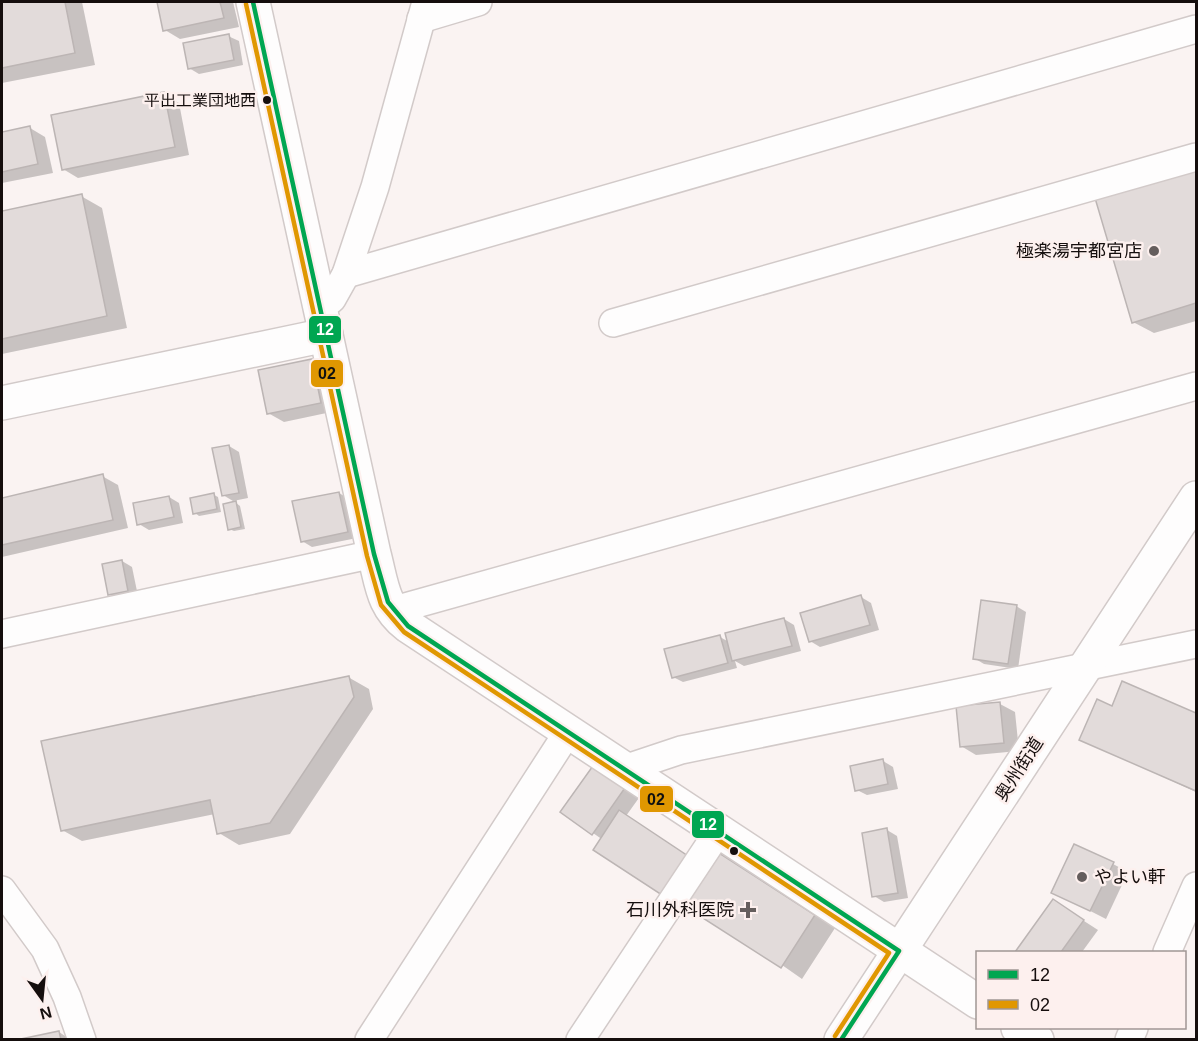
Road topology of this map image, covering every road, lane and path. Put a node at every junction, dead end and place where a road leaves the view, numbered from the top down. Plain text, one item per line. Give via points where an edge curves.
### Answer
1 (252, 2) edge
2 (478, 2) edge
3 (424, 10) edge
4 (1197, 29) edge
5 (1197, 157) edge
6 (346, 274) junction
7 (323, 321) junction
8 (613, 323) dead end
9 (1197, 386) edge
10 (2, 403) edge
11 (1197, 498) edge
12 (375, 554) junction
13 (391, 611) junction
14 (2, 634) edge
15 (1197, 644) edge
16 (1086, 667) junction
17 (567, 732) junction
18 (624, 769) junction
19 (718, 832) junction
20 (1197, 886) edge
21 (2, 892) edge
22 (899, 951) junction
23 (1167, 951) edge
24 (976, 1001) edge
25 (1020, 1029) edge
26 (82, 1040) edge
27 (369, 1040) edge
28 (580, 1040) edge
29 (841, 1040) edge
30 (1037, 1040) edge

1 - 7 main road
2 - 3 street
3 - 6 street via 375,187
4 - 6 street
5 - 8 street
6 - 7 street
7 - 10 main road
7 - 12 main road
9 - 13 street
11 - 16 main road, 奥州街道
12 - 13 main road
12 - 14 street
13 - 17 main road
15 - 16 street
16 - 18 street via 681,750
16 - 22 main road, 奥州街道
17 - 18 main road
17 - 27 street
18 - 19 main road
19 - 22 main road
19 - 28 street
20 - 23 street
21 - 26 street via 45,949
22 - 24 main road
22 - 29 main road, 奥州街道
25 - 30 main road

